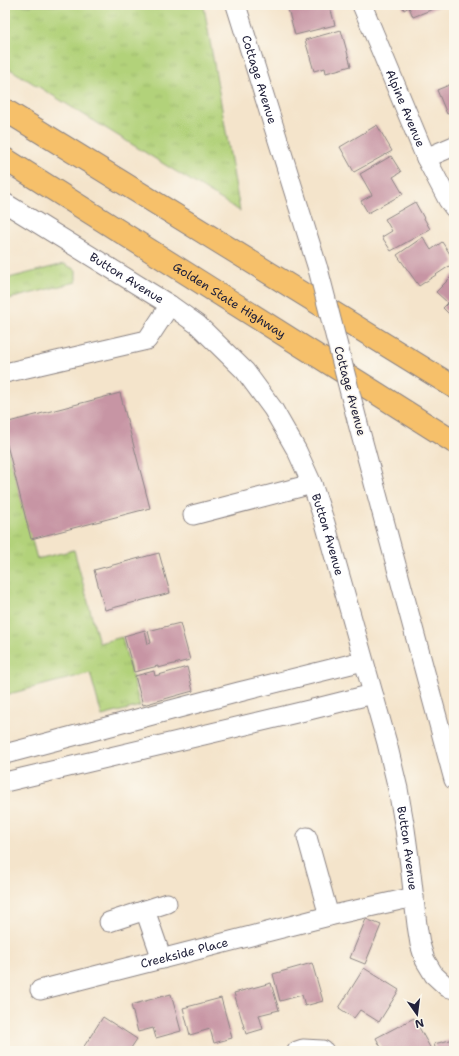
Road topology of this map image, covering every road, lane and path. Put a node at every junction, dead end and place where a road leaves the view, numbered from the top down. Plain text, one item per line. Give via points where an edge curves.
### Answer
1 (236, 5) edge
2 (362, 5) edge
3 (5, 110) edge
4 (454, 146) edge
5 (426, 158) junction
6 (5, 159) edge
7 (5, 203) edge
8 (454, 208) edge
9 (170, 305) junction
10 (5, 373) edge
11 (454, 387) edge
12 (454, 442) edge
13 (312, 484) junction
14 (193, 515) dead end
15 (363, 661) junction
16 (373, 694) junction
17 (5, 754) edge
18 (454, 780) edge
19 (5, 782) edge
20 (307, 837) dead end
21 (414, 898) junction
22 (167, 903) dead end
23 (145, 910) junction
24 (329, 916) junction
25 (109, 922) dead end
26 (162, 959) junction
27 (454, 989) edge
28 (40, 990) dead end
29 (297, 1051) edge
30 (324, 1051) edge

1 - 18 street, Cottage Avenue, bridge via 318,268
2 - 5 street, Alpine Avenue
3 - 11 highway
4 - 5 street
5 - 8 street, Alpine Avenue
6 - 12 highway, Golden State Highway
7 - 9 street, Button Avenue
9 - 10 street via 147,340
9 - 13 street, Button Avenue via 198,325 244,371 273,409
13 - 14 street
13 - 15 street, Button Avenue
15 - 16 street, Button Avenue
15 - 17 street
16 - 19 street
16 - 21 street, Button Avenue via 398,789
20 - 24 street
21 - 24 street, Creekside Place
21 - 27 street, Button Avenue via 420,944 425,960 434,975 447,987
22 - 23 street
23 - 25 street
23 - 26 street
24 - 26 street, Creekside Place
26 - 28 street, Creekside Place
29 - 30 street

